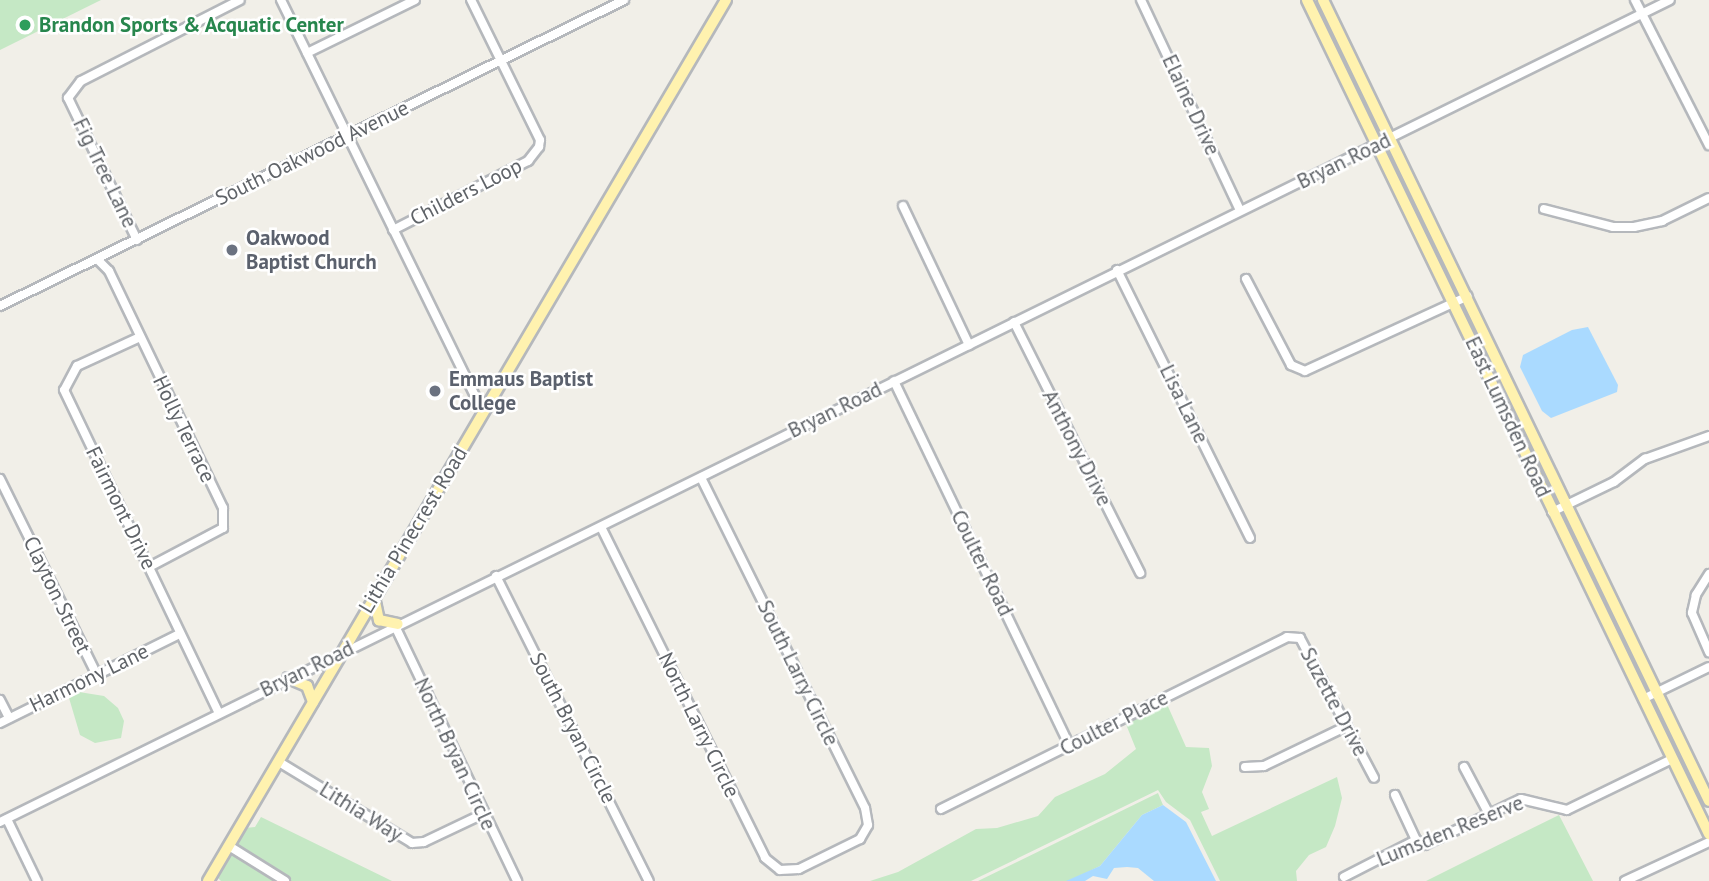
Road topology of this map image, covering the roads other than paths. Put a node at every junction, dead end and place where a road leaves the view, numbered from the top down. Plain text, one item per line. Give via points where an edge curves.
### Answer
1 (240, 0) edge
2 (281, 0) edge
3 (415, 0) edge
4 (471, 0) edge
5 (624, 0) edge
6 (726, 0) edge
7 (1141, 0) edge
8 (1307, 0) edge
9 (1323, 0) edge
10 (1635, 0) edge
11 (1670, 0) edge
12 (606, 4) edge
13 (1642, 14) junction
14 (307, 53) junction
15 (500, 60) junction
16 (347, 136) junction
17 (1390, 138) junction
18 (1378, 144) junction
19 (1709, 145) edge
20 (1709, 198) edge
21 (903, 206) dead end
22 (1544, 209) dead end
23 (1240, 210) junction
24 (393, 230) junction
25 (137, 240) junction
26 (97, 259) junction
27 (1118, 270) junction
28 (1246, 279) dead end
29 (1468, 296) junction
30 (1454, 302) junction
31 (0, 306) edge
32 (1014, 322) junction
33 (140, 337) junction
34 (969, 345) junction
35 (894, 381) junction
36 (483, 414) junction
37 (1709, 436) edge
38 (701, 477) junction
39 (0, 479) edge
40 (1565, 506) junction
41 (1552, 512) junction
42 (601, 527) junction
43 (1250, 538) dead end
44 (149, 567) junction
45 (1140, 573) dead end
46 (1709, 574) edge
47 (496, 576) junction
48 (374, 593) junction
49 (396, 625) junction
50 (178, 634) junction
51 (1287, 637) joint
52 (341, 652) junction
53 (1709, 652) edge
54 (1709, 667) edge
55 (96, 673) junction
56 (288, 678) junction
57 (1656, 693) junction
58 (1643, 699) junction
59 (0, 701) edge
60 (313, 702) junction
61 (219, 713) junction
62 (4, 720) edge
63 (1347, 726) junction
64 (1070, 746) junction
65 (1672, 760) junction
66 (279, 762) junction
67 (1464, 767) dead end
68 (1245, 768) dead end
69 (1374, 778) dead end
70 (1395, 795) dead end
71 (1709, 801) edge
72 (941, 809) dead end
73 (483, 814) junction
74 (1489, 814) junction
75 (3, 820) edge
76 (1709, 834) edge
77 (1416, 840) junction
78 (1709, 842) edge
79 (229, 846) junction
80 (829, 854) joint
81 (1344, 877) dead end
82 (37, 881) edge
83 (208, 881) edge
84 (285, 881) edge
85 (517, 881) edge
86 (649, 881) edge
87 (1625, 881) edge

1 - 25 street, Fig Tree Lane via 81,80 68,97
2 - 14 street
3 - 14 street
4 - 15 street, Childers Loop
5 - 12 street, South Oakwood Avenue
6 - 36 main road, Lithia Pinecrest Road
7 - 23 street, Elaine Drive
8 - 18 main road, East Lumsden Road
9 - 17 main road, East Lumsden Road
10 - 13 street
11 - 13 street, Bryan Road
12 - 15 street, South Oakwood Avenue
13 - 17 street, Bryan Road
13 - 19 street
14 - 16 street
15 - 16 street, South Oakwood Avenue
15 - 24 street, Childers Loop via 540,141 536,155
16 - 24 street
16 - 25 street, South Oakwood Avenue
17 - 18 street, Bryan Road
17 - 29 main road, East Lumsden Road
18 - 23 street, Bryan Road
18 - 30 main road, East Lumsden Road
20 - 22 street via 1662,221 1634,227 1612,227
21 - 34 street
23 - 27 street, Bryan Road
24 - 36 street
25 - 26 street, South Oakwood Avenue
26 - 31 street, South Oakwood Avenue
26 - 33 street, Holly Terrace via 109,271
27 - 32 street, Bryan Road
27 - 43 street, Lisa Lane
28 - 30 street via 1291,365 1305,371
29 - 30 street
29 - 40 main road, East Lumsden Road
30 - 41 main road, East Lumsden Road
32 - 34 street, Bryan Road
32 - 45 street, Anthony Drive
33 - 44 street, Fairmont Drive via 77,366 64,390
33 - 44 street, Holly Terrace via 223,508 223,527
34 - 35 street, Bryan Road
35 - 38 street, Bryan Road
35 - 64 street, Coulter Road
36 - 48 main road, Lithia Pinecrest Road
37 - 40 street via 1638,463 1614,482
38 - 42 street, Bryan Road
38 - 80 street, South Larry Circle via 865,808 868,825 860,839
39 - 55 street, Clayton Street
40 - 41 street
40 - 57 main road, East Lumsden Road
41 - 58 main road, East Lumsden Road
42 - 47 street, Bryan Road
42 - 80 street, North Larry Circle via 765,859 780,870 799,869
44 - 50 street, Fairmont Drive
46 - 53 street via 1692,605
47 - 49 street, Bryan Road
47 - 86 street, South Bryan Circle
48 - 49 main road via 377,618
48 - 52 main road, Lithia Pinecrest Road
49 - 52 street, Bryan Road
49 - 73 street, North Bryan Circle
50 - 55 street, Harmony Lane
50 - 61 street, Fairmont Drive
51 - 63 street, Suzette Drive via 1300,638
51 - 64 street, Coulter Place
52 - 56 street, Bryan Road
52 - 60 main road, Lithia Pinecrest Road
54 - 57 street
55 - 62 street, Harmony Lane
56 - 60 main road via 307,686
56 - 61 street, Bryan Road
57 - 58 street
57 - 71 main road, East Lumsden Road
58 - 65 main road, East Lumsden Road
59 - 62 street
60 - 66 main road, Lithia Pinecrest Road
61 - 75 street, Bryan Road
63 - 68 street via 1264,766
63 - 69 street, Suzette Drive
64 - 72 street, Coulter Place
65 - 74 street, Lumsden Reserve via 1573,808 1562,810 1521,799
65 - 76 main road, East Lumsden Road
66 - 73 street, Lithia Way via 412,843
66 - 79 main road, Lithia Pinecrest Road
67 - 74 street
70 - 77 street
73 - 85 street, North Bryan Circle
74 - 77 street, Lumsden Reserve via 1425,845
75 - 82 street
77 - 81 street, Lumsden Reserve
78 - 87 street
79 - 83 main road, Lithia Pinecrest Road
79 - 84 street

